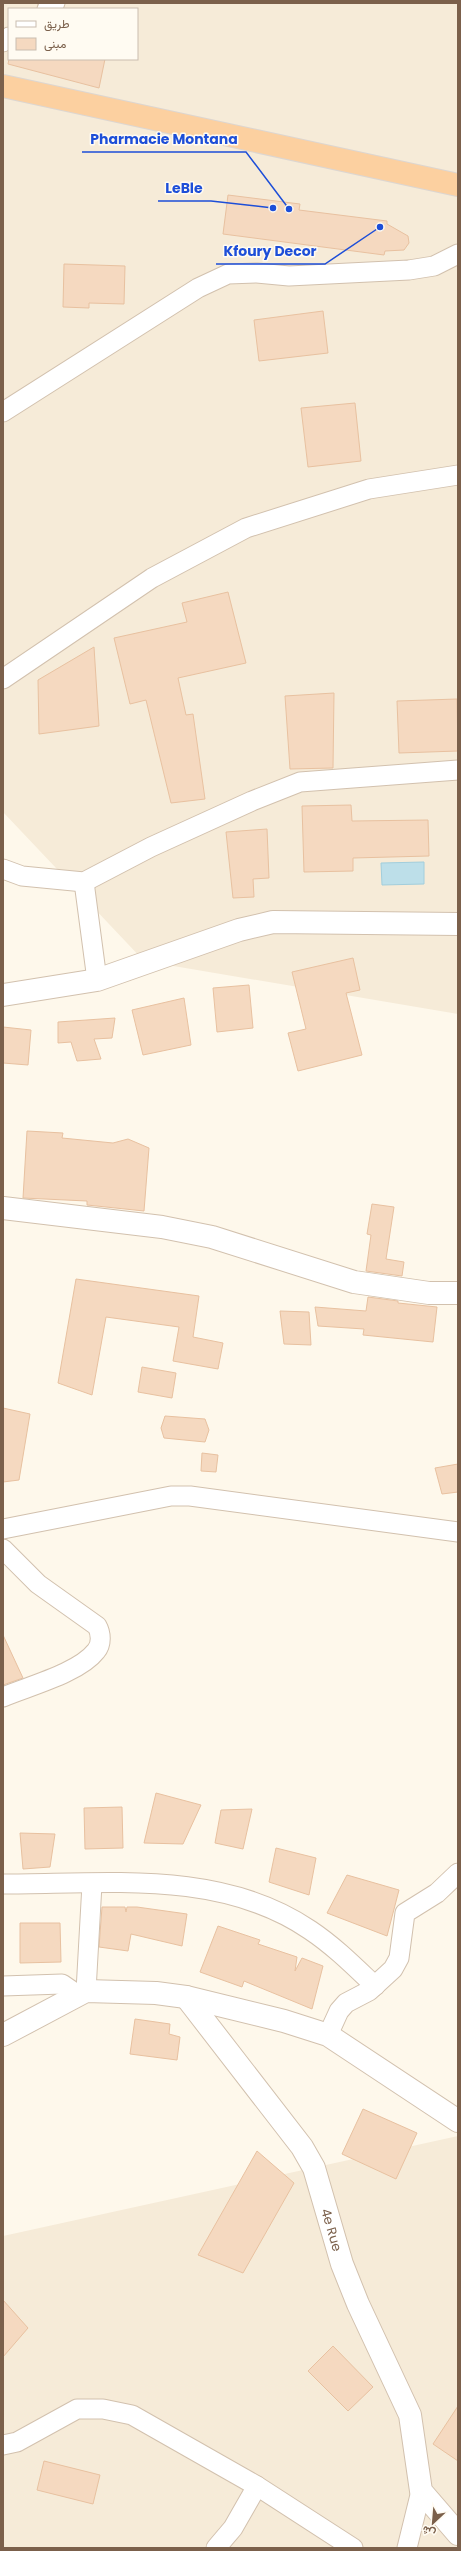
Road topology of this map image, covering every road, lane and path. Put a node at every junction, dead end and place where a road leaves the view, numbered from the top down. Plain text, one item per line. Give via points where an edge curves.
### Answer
1 (3, 86) edge
2 (458, 185) edge
3 (458, 254) edge
4 (3, 412) edge
5 (458, 475) edge
6 (3, 679) edge
7 (458, 770) edge
8 (3, 869) edge
9 (84, 882) junction
10 (458, 924) edge
11 (96, 980) junction
12 (3, 995) edge
13 (3, 1208) edge
14 (458, 1293) edge
15 (3, 1529) edge
16 (458, 1532) edge
17 (3, 1549) edge
18 (3, 1697) edge
19 (458, 1873) edge
20 (3, 1884) edge
21 (92, 1884) junction
22 (3, 1986) edge
23 (375, 1986) junction
24 (82, 1993) junction
25 (186, 1997) junction
26 (3, 2035) edge
27 (328, 2035) junction
28 (458, 2121) edge
29 (3, 2444) edge
30 (257, 2486) junction
31 (421, 2491) junction
32 (458, 2534) edge
33 (216, 2548) edge
34 (353, 2548) edge
35 (407, 2548) edge

1 - 2 highway
3 - 4 street via 434,266 409,270 290,276 228,274 198,288
5 - 6 street via 369,489 246,528 152,578
7 - 9 street via 300,782 151,847
8 - 9 street via 22,876
9 - 11 street
10 - 11 street via 273,922 240,930
11 - 12 street
13 - 14 street via 162,1227 212,1237 354,1282 429,1293
15 - 16 street via 171,1496 190,1496
17 - 18 street via 38,1584 97,1626 100,1633 97,1651 80,1665
19 - 23 street via 437,1893 405,1913 399,1958 393,1969
20 - 21 street
21 - 23 street via 146,1882 195,1888 243,1898 309,1929 332,1946
21 - 24 street
22 - 24 street via 62,1984
23 - 27 street via 339,2010
24 - 25 street via 156,1993
24 - 26 street
25 - 27 street via 284,2021
25 - 31 street, 4e Rue via 314,2168 342,2264 410,2415
27 - 28 street
29 - 30 street via 17,2442 77,2409 103,2409 132,2416
30 - 33 street via 233,2528
30 - 34 street
31 - 32 street
31 - 35 street

